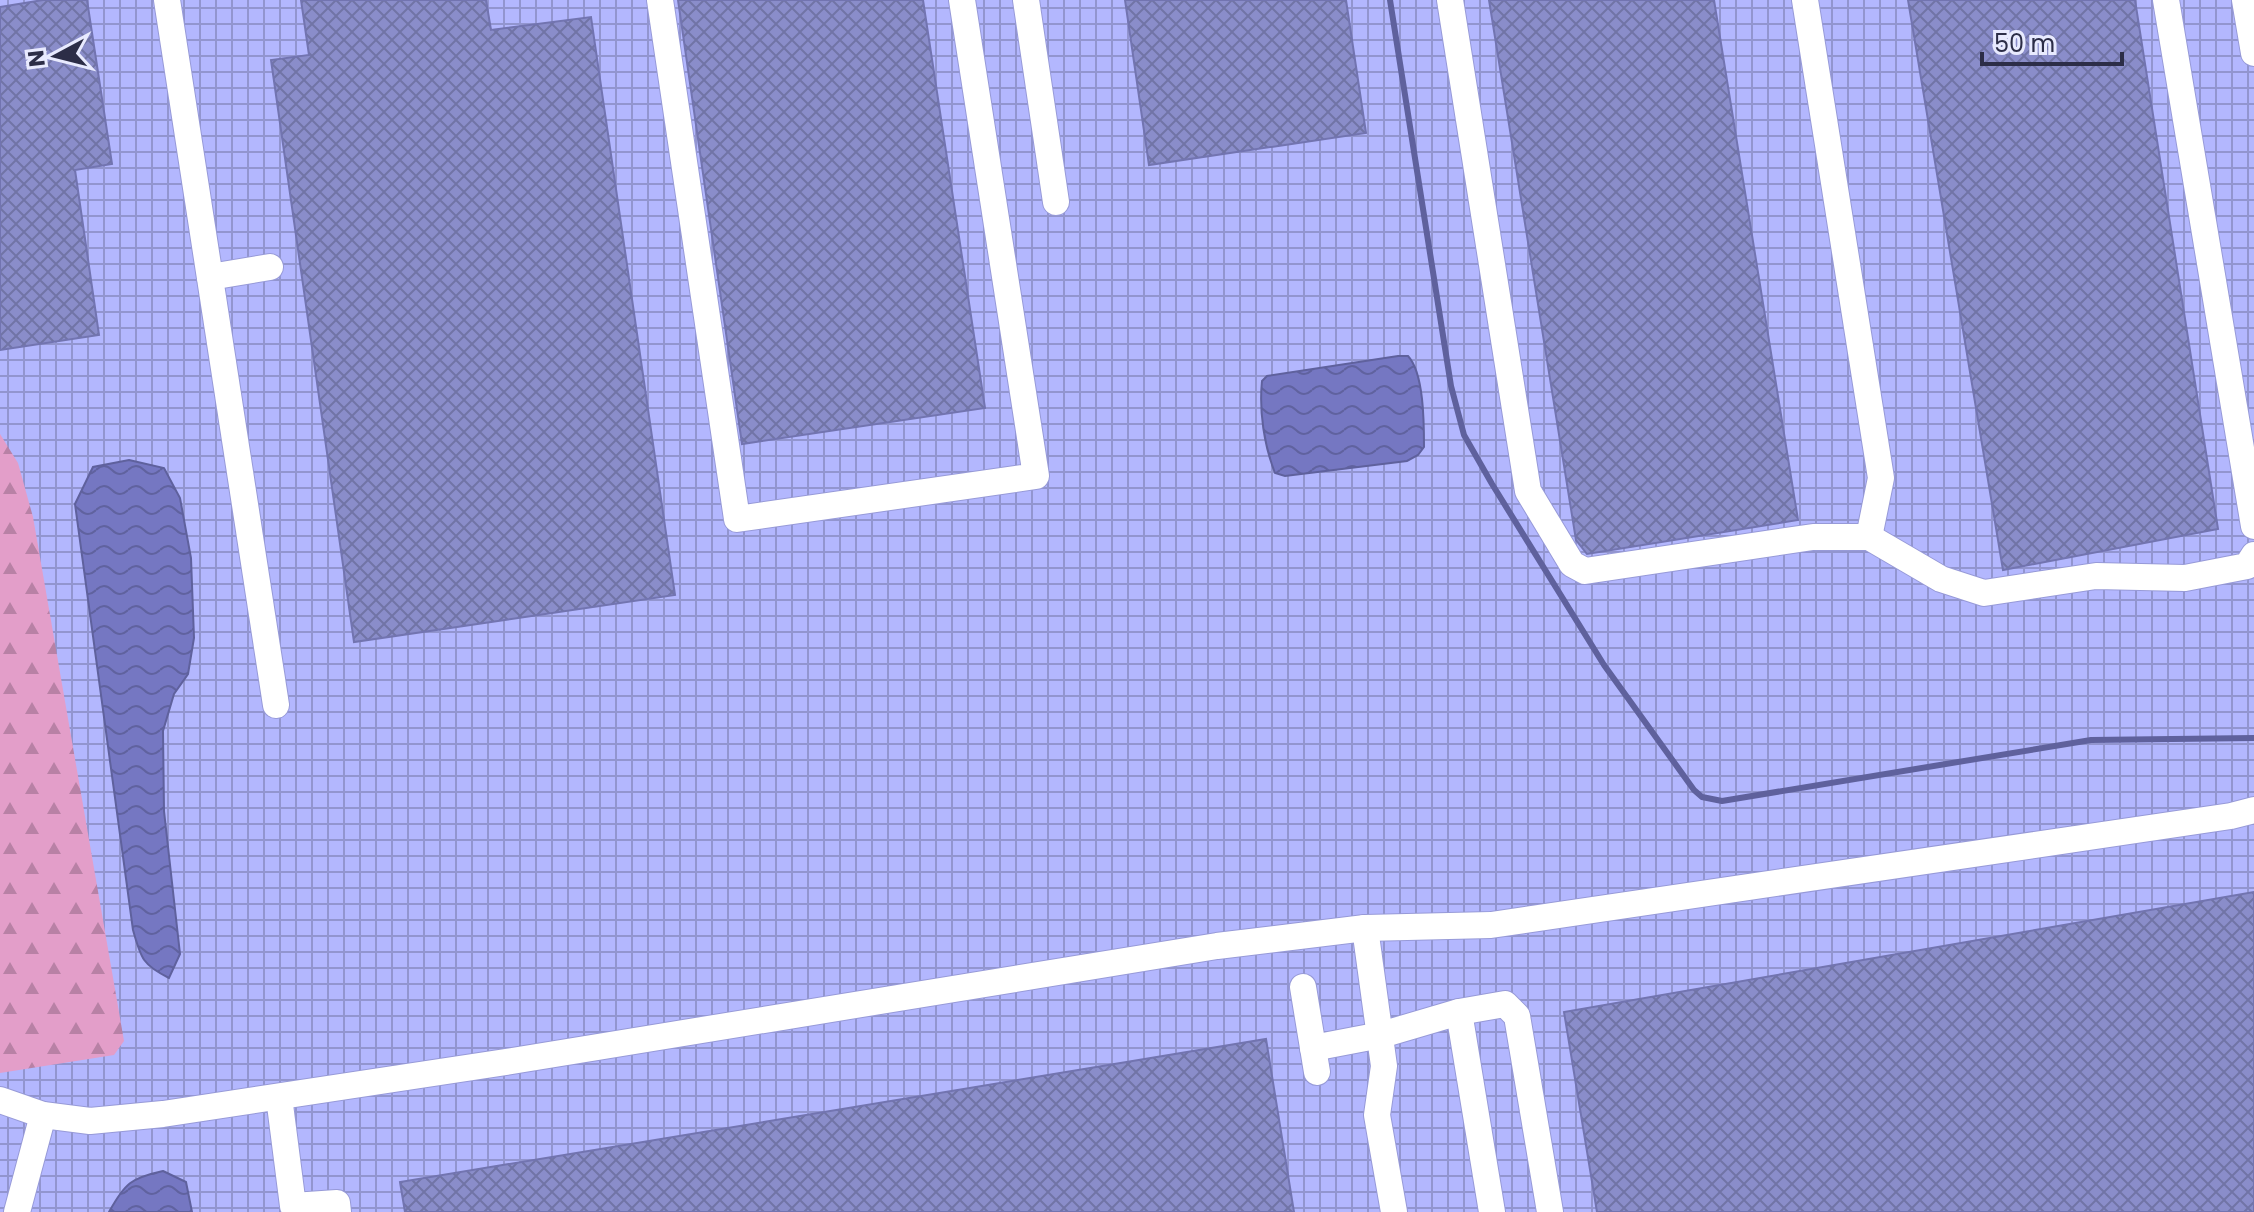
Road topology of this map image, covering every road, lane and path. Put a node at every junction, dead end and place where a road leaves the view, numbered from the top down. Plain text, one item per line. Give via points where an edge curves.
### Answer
1 (167, 0) edge
2 (660, 0) edge
3 (962, 0) edge
4 (1026, 0) edge
5 (1450, 0) edge
6 (1805, 0) edge
7 (2166, 0) edge
8 (2245, 0) edge
9 (2254, 53) edge
10 (1056, 202) dead end
11 (270, 267) dead end
12 (210, 277) junction
13 (2254, 526) edge
14 (1869, 537) junction
15 (2254, 555) edge
16 (276, 705) dead end
17 (2254, 810) edge
18 (1365, 928) junction
19 (1303, 987) dead end
20 (1459, 1012) junction
21 (1381, 1035) junction
22 (279, 1097) junction
23 (0, 1100) edge
24 (43, 1115) junction
25 (294, 1209) edge
26 (17, 1212) edge
27 (338, 1212) edge
28 (1394, 1212) edge
29 (1492, 1212) edge
30 (1550, 1212) edge

1 - 12 lane
2 - 3 lane via 737,519 1036,476
4 - 10 lane
5 - 14 lane via 1528,491 1572,564 1585,571 1813,537
6 - 14 lane via 1881,478
7 - 13 lane
8 - 9 lane
11 - 12 lane
12 - 16 lane
14 - 15 lane via 1941,579 1984,593 2096,576 2185,578 2247,566
17 - 18 lane via 1491,925
18 - 21 lane
18 - 22 lane via 1217,946
19 - 21 lane via 1315,1060
20 - 21 lane
20 - 29 lane
20 - 30 lane via 1505,1004 1517,1016
21 - 28 lane via 1384,1066 1377,1115
22 - 24 lane via 90,1121
22 - 25 lane
23 - 24 lane
24 - 26 lane
25 - 27 lane via 337,1203

